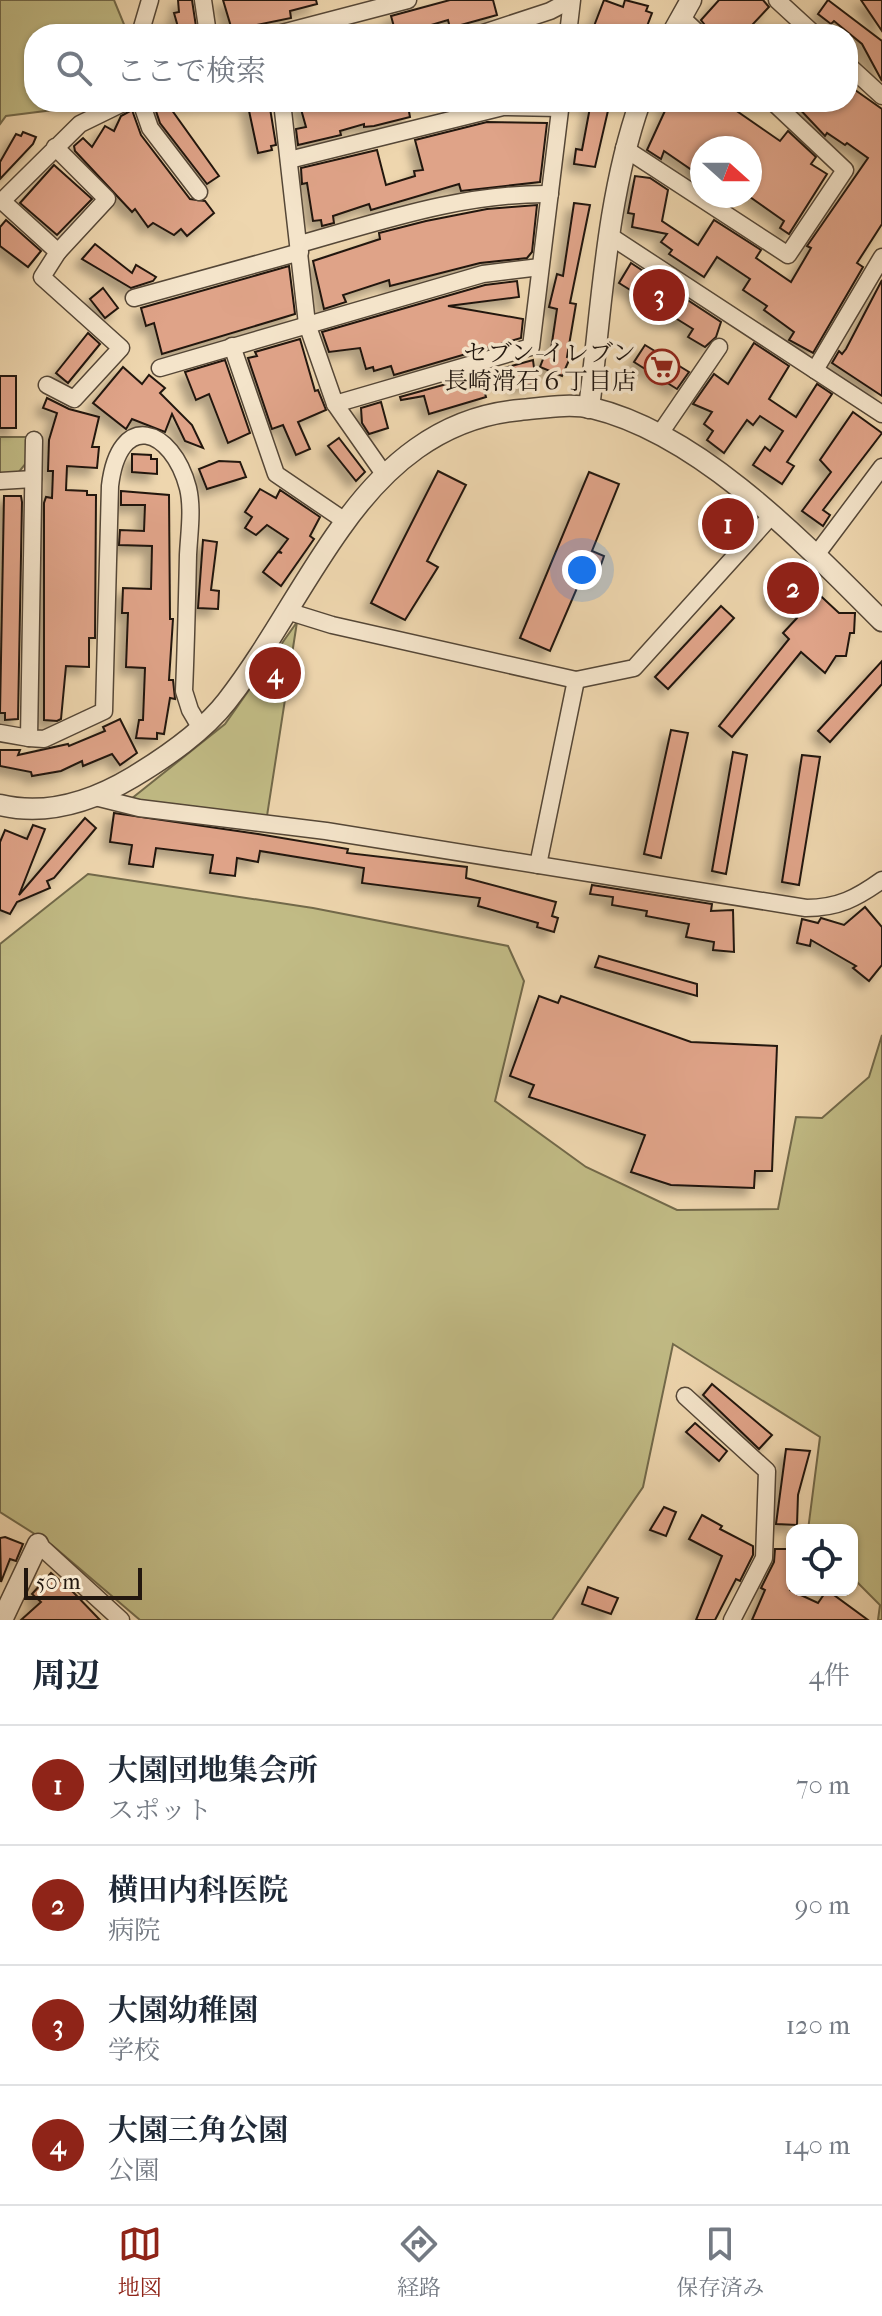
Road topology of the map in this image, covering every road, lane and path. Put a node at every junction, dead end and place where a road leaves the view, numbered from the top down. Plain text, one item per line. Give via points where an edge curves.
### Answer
1 (150, 0) edge
2 (203, 0) edge
3 (408, 0) edge
4 (571, 0) edge
5 (777, 0) edge
6 (143, 24) edge
7 (207, 24) edge
8 (316, 24) edge
9 (510, 24) edge
10 (569, 24) edge
11 (803, 24) edge
12 (858, 74) edge
13 (882, 96) edge
14 (105, 112) edge
15 (144, 112) edge
16 (283, 112) edge
17 (483, 112) edge
18 (560, 112) edge
19 (637, 112) edge
20 (784, 112) edge
21 (55, 147) junction
22 (624, 148) junction
23 (289, 160) junction
24 (199, 192) dead end
25 (550, 194) junction
26 (610, 236) junction
27 (300, 248) junction
28 (58, 252) junction
29 (882, 257) edge
30 (540, 267) junction
31 (134, 298) dead end
32 (307, 324) junction
33 (232, 346) junction
34 (719, 347) dead end
35 (160, 368) dead end
36 (815, 370) junction
37 (47, 385) dead end
38 (335, 404) junction
39 (589, 408) junction
40 (882, 414) edge
41 (659, 435) junction
42 (34, 440) dead end
43 (882, 467) edge
44 (384, 474) junction
45 (33, 479) junction
46 (0, 481) edge
47 (773, 514) junction
48 (345, 521) junction
49 (816, 555) junction
50 (287, 611) junction
51 (882, 621) edge
52 (576, 680) junction
53 (200, 727) junction
54 (0, 733) edge
55 (29, 738) junction
56 (95, 797) junction
57 (0, 805) edge
58 (538, 865) junction
59 (882, 880) edge
60 (685, 1396) dead end
61 (38, 1544) joint
62 (2, 1620) edge
63 (121, 1620) edge
64 (732, 1620) edge

1 - 6 street
2 - 7 street
3 - 8 street
4 - 9 street
4 - 10 street
5 - 11 street
12 - 13 street
14 - 21 street via 80,124
15 - 24 street via 150,128
16 - 23 street
17 - 23 street
18 - 25 street
19 - 22 street
20 - 22 street via 845,170 788,255
21 - 28 street via 107,199
21 - 28 street via 2,201
22 - 26 street
23 - 27 street
25 - 27 street via 456,202
25 - 30 street
26 - 36 street
26 - 39 street
27 - 31 street
27 - 32 street
28 - 37 street via 42,277 121,348 74,399
29 - 36 street
30 - 32 street via 483,274
30 - 38 street via 531,347
32 - 33 street
32 - 38 street
33 - 35 street
33 - 48 street via 276,474
34 - 41 street
36 - 40 street
38 - 44 street
39 - 41 street
39 - 44 street via 517,410 478,418 419,445
41 - 47 street
42 - 45 street
43 - 49 street
44 - 48 street
45 - 46 street
45 - 55 street
47 - 49 street
47 - 52 street via 634,668
48 - 50 street
49 - 51 street
50 - 52 street
50 - 53 street via 227,702
52 - 58 street
53 - 55 street via 184,691 188,488 167,446 154,437 134,436 115,455 110,486 104,711 44,739
53 - 56 street via 159,761
54 - 55 street
56 - 57 street via 41,809
56 - 58 street via 139,808
58 - 59 street via 806,908 829,908 856,899
60 - 64 street via 767,1471 764,1558
61 - 62 street
61 - 63 street

